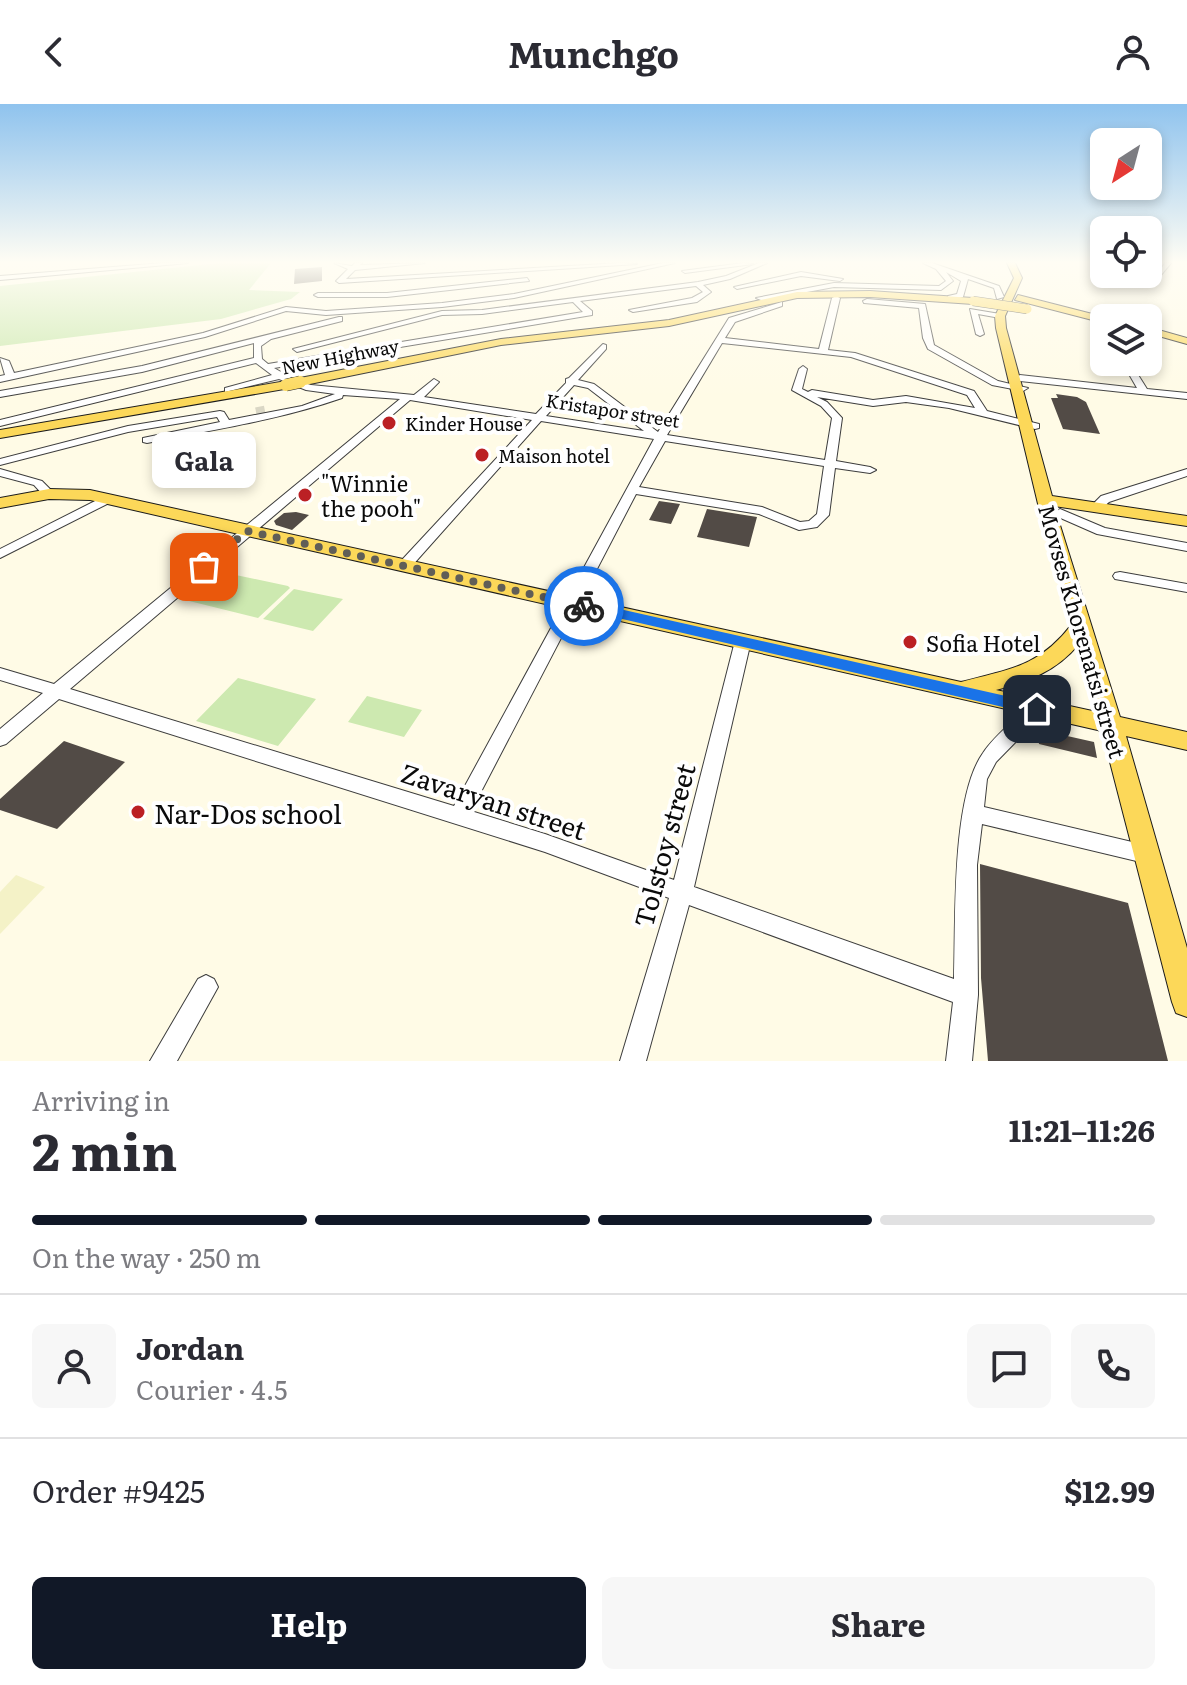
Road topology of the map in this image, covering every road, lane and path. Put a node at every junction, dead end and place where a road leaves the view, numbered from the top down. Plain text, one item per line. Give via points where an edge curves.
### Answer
1 (409, 308) edge
2 (492, 308) edge
3 (583, 308) edge
4 (647, 308) edge
5 (734, 308) edge
6 (766, 308) edge
7 (833, 308) edge
8 (922, 308) edge
9 (1005, 308) edge
10 (1009, 308) edge
11 (1018, 308) edge
12 (1047, 308) edge
13 (633, 310) dead end
14 (355, 312) junction
15 (1000, 316) junction
16 (1090, 318) edge
17 (1090, 319) edge
18 (273, 334) junction
19 (980, 334) dead end
20 (1162, 334) edge
21 (720, 340) junction
22 (1184, 340) edge
23 (603, 347) dead end
24 (297, 349) dead end
25 (820, 351) junction
26 (794, 357) dead end
27 (0, 361) edge
28 (262, 363) junction
29 (803, 369) dead end
30 (43, 370) junction
31 (1135, 376) edge
32 (5, 378) edge
33 (569, 381) junction
34 (434, 382) dead end
35 (291, 383) junction
36 (1020, 385) junction
37 (49, 386) junction
38 (228, 390) dead end
39 (350, 390) junction
40 (797, 390) junction
41 (1144, 391) junction
42 (317, 392) junction
43 (6, 393) edge
44 (1187, 396) edge
45 (413, 397) junction
46 (983, 413) junction
47 (537, 418) junction
48 (223, 419) junction
49 (0, 422) edge
50 (1031, 426) junction
51 (0, 434) edge
52 (662, 439) junction
53 (147, 440) dead end
54 (0, 462) edge
55 (831, 464) junction
56 (870, 470) dead end
57 (1187, 472) edge
58 (2, 475) edge
59 (633, 490) junction
60 (49, 494) junction
61 (107, 499) junction
62 (0, 503) edge
63 (1054, 504) junction
64 (1096, 507) junction
65 (1187, 521) edge
66 (247, 531) junction
67 (1187, 547) edge
68 (0, 554) edge
69 (405, 565) junction
70 (1120, 576) dead end
71 (1187, 588) edge
72 (572, 603) junction
73 (1081, 626) junction
74 (743, 641) junction
75 (0, 674) edge
76 (57, 689) junction
77 (957, 690) junction
78 (1037, 709) junction
79 (1116, 726) junction
80 (0, 739) edge
81 (1187, 741) edge
82 (974, 813) junction
83 (460, 814) junction
84 (1146, 854) junction
85 (682, 891) junction
86 (1187, 983) edge
87 (206, 987) dead end
88 (966, 995) junction
89 (1187, 1002) edge
90 (163, 1061) edge
91 (633, 1061) edge
92 (959, 1061) edge

1 - 14 street
2 - 24 street via 442,313
3 - 28 street via 589,313
4 - 13 street
5 - 35 main road, New Highway via 669,323 501,342
6 - 21 street via 736,316
7 - 25 street
8 - 36 street via 931,347 991,381
9 - 15 main road
10 - 36 main road, Movses Khorenatsi street via 1007,330
11 - 17 main road, New Highway, bridge
12 - 16 main road
14 - 18 street
14 - 30 street via 286,309 205,335
15 - 19 street via 973,311
15 - 36 main road, Movses Khorenatsi street
18 - 28 street via 257,345
18 - 37 street via 142,369
20 - 22 main road
21 - 25 street
21 - 52 street
23 - 33 street
25 - 26 street
25 - 46 street via 852,355 967,391
27 - 32 street via 6,363
28 - 35 street, Kristapor street
28 - 49 street
29 - 40 street
30 - 32 street
30 - 37 street
31 - 41 street
32 - 43 street
33 - 47 street
33 - 52 street via 591,386
34 - 45 street
35 - 38 street
35 - 42 street, Kristapor street
35 - 51 main road, New Highway
36 - 41 street
36 - 50 main road, Movses Khorenatsi street
37 - 43 street
39 - 42 street, Kristapor street
39 - 45 street, Kristapor street
39 - 48 street, Kristapor street via 304,408
40 - 46 street via 873,403 906,399
40 - 55 street via 824,404 837,418
41 - 44 street
42 - 48 street via 292,405
43 - 49 street via 9,409
45 - 47 street, Kristapor street
45 - 66 street
46 - 50 street
47 - 52 street, Kristapor street
47 - 69 street
48 - 53 street, Kristapor street
48 - 54 street via 128,429
50 - 63 main road, Movses Khorenatsi street
52 - 55 street, Kristapor street
52 - 59 street
55 - 56 street, Kristapor street
55 - 59 street via 823,515 813,524 799,526 762,511
57 - 64 street via 1105,499
58 - 60 street via 38,483
59 - 72 street
60 - 61 main road via 74,492
60 - 62 main road
61 - 66 main road
61 - 68 street
63 - 64 main road
63 - 67 street via 1102,531
63 - 73 main road, Movses Khorenatsi street
63 - 79 main road, Movses Khorenatsi street
64 - 65 main road
66 - 69 main road
66 - 76 street
69 - 72 main road
70 - 71 street
72 - 74 main road
72 - 83 street
73 - 77 main road via 1045,666
73 - 79 main road, Movses Khorenatsi street
74 - 77 main road
74 - 85 street, Tolstoy street
75 - 76 street, Zavaryan street
76 - 80 street
76 - 83 street, Zavaryan street via 186,734
77 - 78 main road
78 - 79 main road
78 - 82 street via 981,772
79 - 81 main road
79 - 84 main road, Movses Khorenatsi street
82 - 84 street
82 - 88 street via 967,865
83 - 85 street, Zavaryan street
84 - 86 main road, Movses Khorenatsi street
84 - 89 main road, Movses Khorenatsi street
85 - 88 street, Zavaryan street
85 - 91 street, Tolstoy street
87 - 90 street
88 - 92 street

